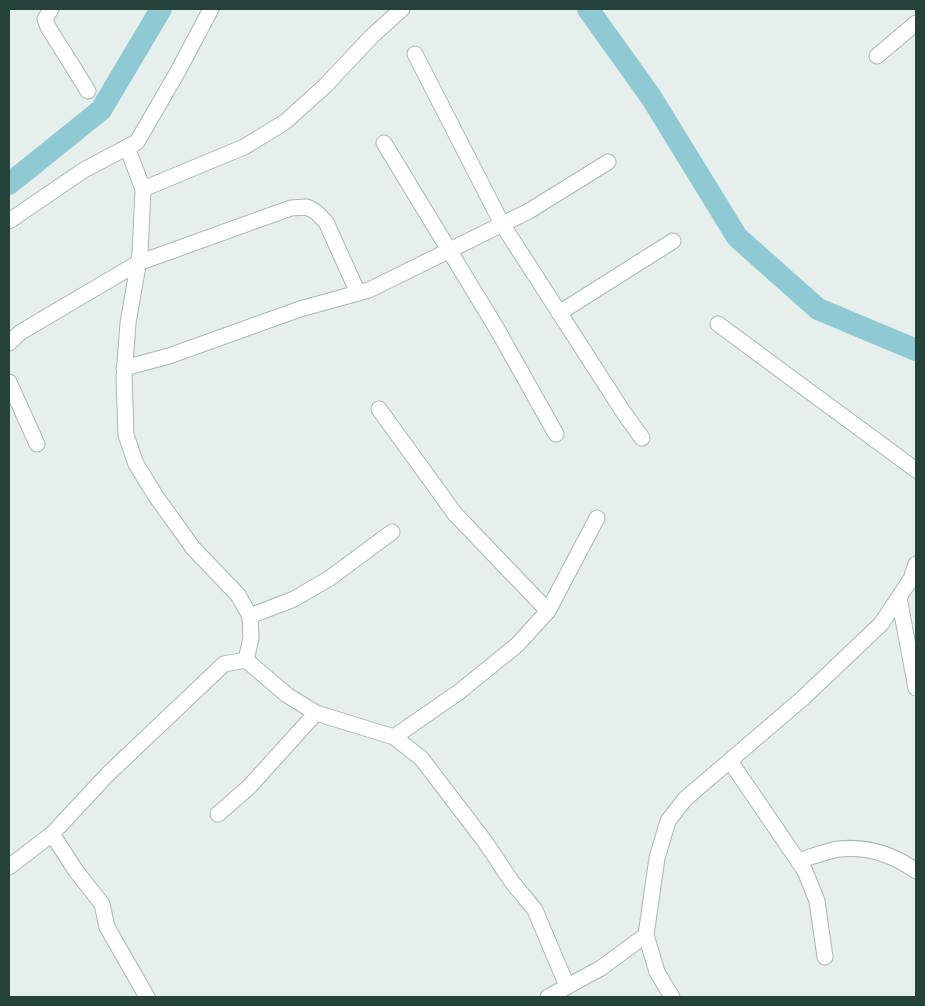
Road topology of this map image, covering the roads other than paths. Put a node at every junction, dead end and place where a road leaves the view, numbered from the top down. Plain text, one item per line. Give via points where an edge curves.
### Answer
1 (50, 9) edge
2 (211, 9) edge
3 (402, 9) edge
4 (916, 23) edge
5 (415, 54) dead end
6 (877, 56) dead end
7 (88, 91) dead end
8 (384, 143) dead end
9 (127, 147) junction
10 (608, 162) dead end
11 (143, 189) junction
12 (9, 221) edge
13 (502, 224) junction
14 (673, 241) dead end
15 (448, 250) junction
16 (138, 263) junction
17 (358, 293) junction
18 (559, 313) junction
19 (718, 324) dead end
20 (9, 343) edge
21 (124, 368) junction
22 (9, 383) edge
23 (379, 409) dead end
24 (556, 434) dead end
25 (642, 438) dead end
26 (37, 444) dead end
27 (916, 470) edge
28 (597, 518) dead end
29 (392, 532) dead end
30 (916, 564) edge
31 (899, 598) junction
32 (548, 611) junction
33 (250, 616) junction
34 (246, 660) junction
35 (916, 688) edge
36 (316, 713) junction
37 (394, 737) junction
38 (730, 761) junction
39 (218, 814) dead end
40 (52, 834) junction
41 (798, 861) junction
42 (9, 867) edge
43 (916, 871) edge
44 (646, 935) junction
45 (825, 957) dead end
46 (567, 986) junction
47 (147, 997) edge
48 (548, 997) edge
49 (672, 997) edge

1 - 7 street via 46,19 48,27
2 - 9 street via 136,142
3 - 11 street via 285,122 244,147
4 - 6 street
5 - 13 street
8 - 15 street
9 - 11 street
9 - 12 street via 84,170
10 - 13 street
11 - 16 street
13 - 15 street
13 - 18 street
14 - 18 street
15 - 17 street
15 - 24 street
16 - 17 street via 291,208 307,207 326,222
16 - 20 street via 21,332
16 - 21 street
17 - 21 street
18 - 25 street
19 - 27 street
21 - 33 street via 126,435 136,464 193,548 238,595
22 - 26 street
23 - 32 street via 455,514
28 - 32 street
29 - 33 street via 294,600
30 - 31 street via 911,580
31 - 35 street
31 - 38 street via 881,624
32 - 37 street via 517,645 459,692
33 - 34 street via 251,638
34 - 36 street via 287,695
34 - 40 street via 224,664 108,774
36 - 37 street
36 - 39 street via 250,787
37 - 46 street via 421,758 535,910
38 - 41 street
38 - 44 street via 685,799 668,821 657,858
40 - 42 street
40 - 47 street via 102,904 107,927
41 - 43 street via 839,849 862,849 886,854
41 - 45 street via 817,901
44 - 46 street via 602,968
44 - 49 street via 657,972
46 - 48 street

